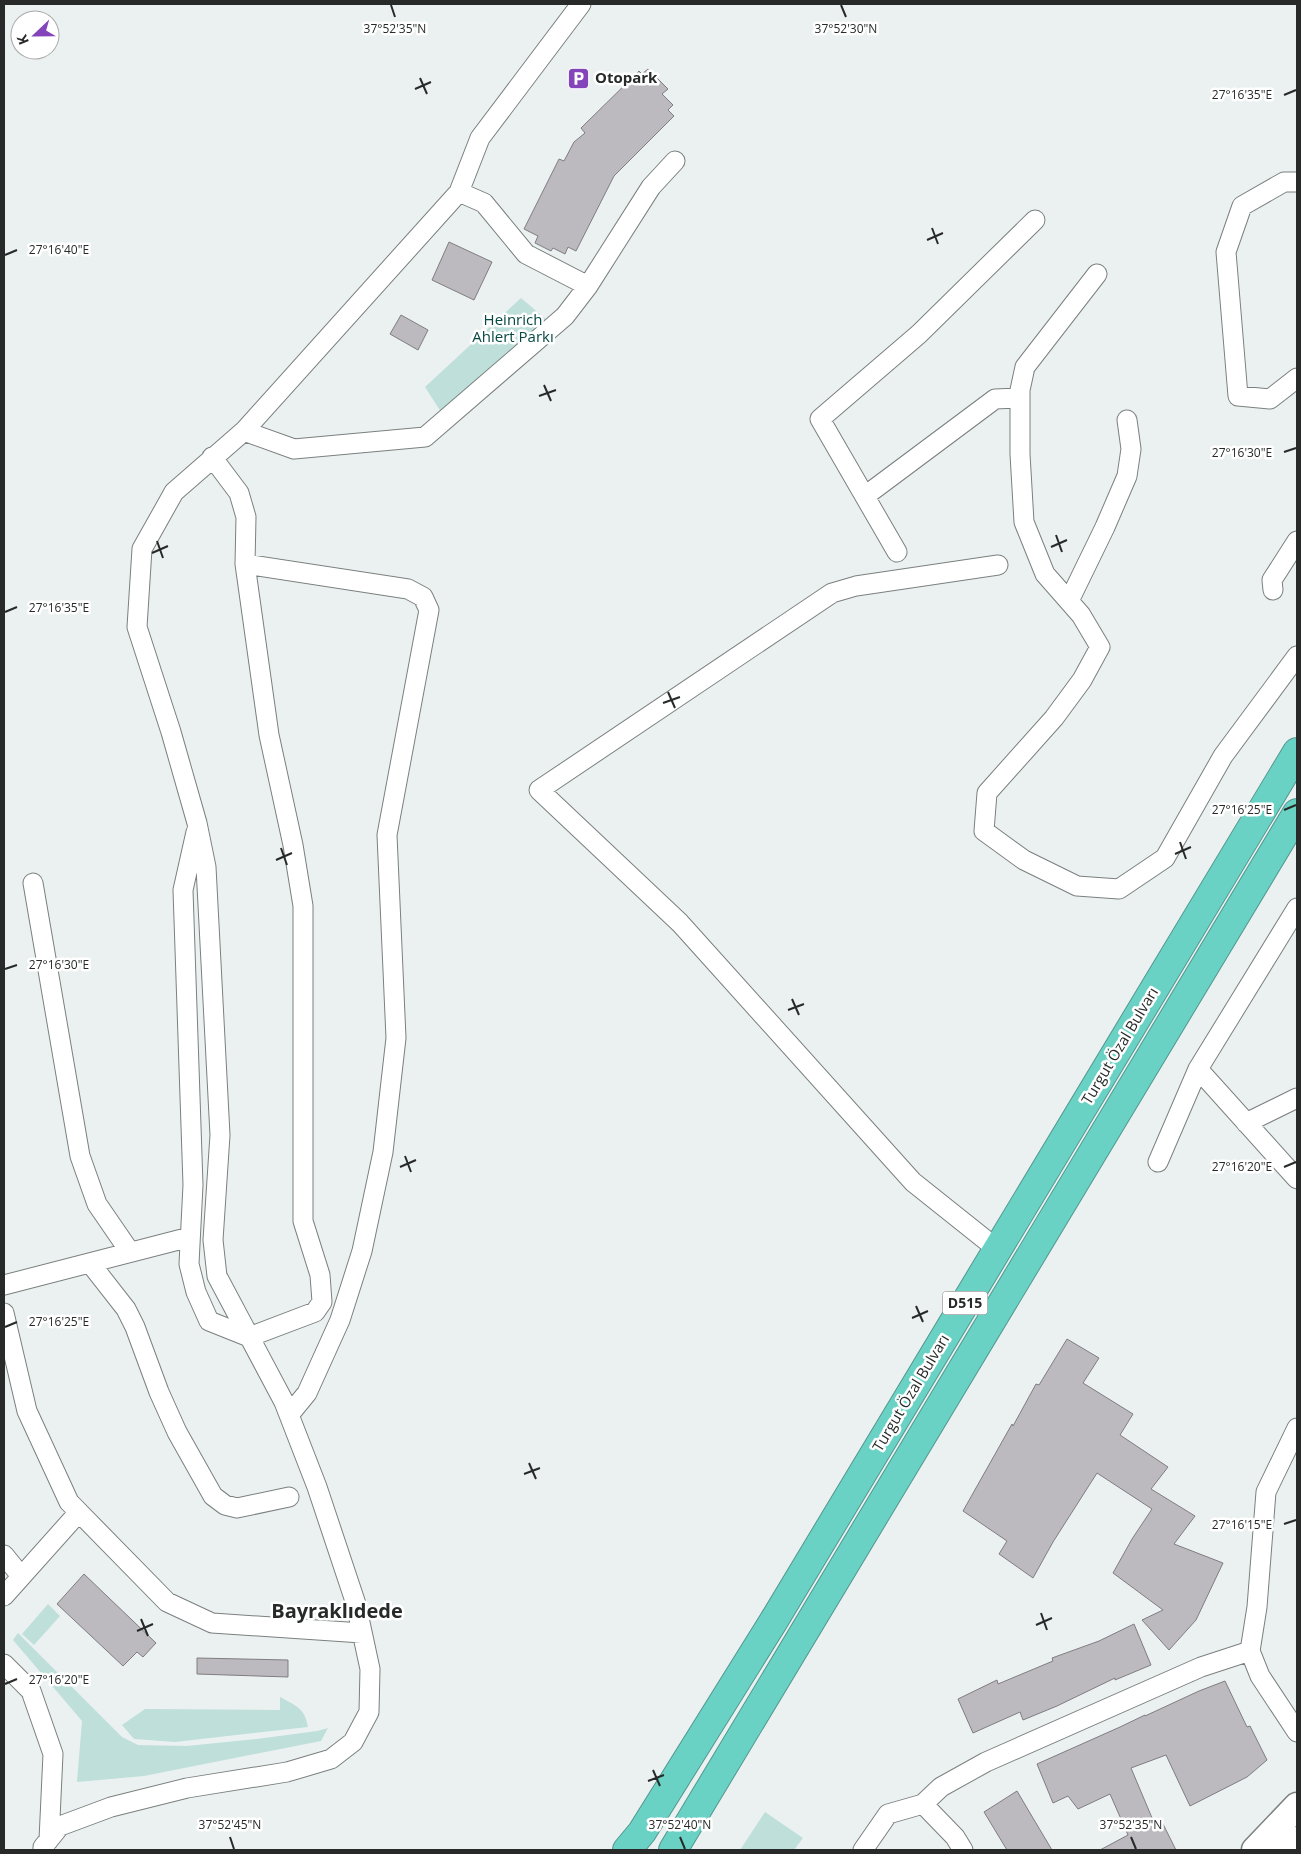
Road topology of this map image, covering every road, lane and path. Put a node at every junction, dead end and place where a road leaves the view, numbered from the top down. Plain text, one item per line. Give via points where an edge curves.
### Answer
1 (581, 4) edge
2 (675, 161) dead end
3 (1297, 182) edge
4 (460, 192) junction
5 (1035, 220) dead end
6 (1097, 274) dead end
7 (588, 286) junction
8 (1297, 378) edge
9 (1020, 398) junction
10 (1127, 420) dead end
11 (244, 431) junction
12 (212, 457) junction
13 (865, 496) junction
14 (1297, 541) edge
15 (897, 552) dead end
16 (245, 564) junction
17 (998, 565) dead end
18 (1273, 590) dead end
19 (1069, 601) junction
20 (1297, 656) edge
21 (1297, 752) edge
22 (1297, 813) edge
23 (198, 823) junction
24 (33, 883) dead end
25 (1297, 908) edge
26 (1198, 1069) junction
27 (1297, 1098) edge
28 (1246, 1124) junction
29 (1158, 1162) dead end
30 (1297, 1179) edge
31 (190, 1237) junction
32 (997, 1249) junction
33 (130, 1252) junction
34 (90, 1262) junction
35 (4, 1285) edge
36 (4, 1313) edge
37 (249, 1337) junction
38 (289, 1415) junction
39 (1297, 1428) edge
40 (289, 1497) dead end
41 (79, 1512) junction
42 (4, 1555) edge
43 (21, 1576) junction
44 (4, 1596) edge
45 (362, 1633) junction
46 (1250, 1651) junction
47 (4, 1664) edge
48 (1297, 1732) edge
49 (923, 1804) junction
50 (1297, 1806) edge
51 (1297, 1840) edge
52 (46, 1845) edge
53 (627, 1850) edge
54 (672, 1850) edge
55 (863, 1850) edge
56 (963, 1850) edge
57 (1255, 1850) edge
58 (1287, 1850) edge

1 - 4 street via 480,138
2 - 7 street via 651,187
3 - 8 street via 1284,182 1242,206 1226,252 1238,396 1270,399
4 - 7 street via 484,203 526,254
4 - 11 street
5 - 13 street via 919,334 820,419
6 - 9 street via 1025,367
7 - 11 street via 565,316 425,437 294,449
9 - 13 street via 995,399
9 - 19 street via 1024,522 1045,574
10 - 19 street via 1131,449 1127,476
11 - 12 street
12 - 16 street via 239,493 246,517
12 - 23 street via 174,492 142,549 137,627
13 - 15 street
14 - 18 street via 1272,580
16 - 37 street via 269,735 303,906 303,1221 320,1275 322,1302 315,1312
16 - 38 street via 408,589 423,597 429,610 387,835 396,1038 383,1152 362,1251 340,1320 307,1393
17 - 32 street via 856,586 832,593 539,790 680,923 913,1182
19 - 20 street via 1100,647 1082,680 1054,718 987,793 984,831 1024,860 1077,886 1119,889 1165,858 1224,756
21 - 32 highway, Turgut Özal Bulvarı / D515
22 - 54 highway, Turgut Özal Bulvarı / D515
23 - 31 street via 183,890 193,1186
23 - 37 street via 206,867 220,1135 213,1240 217,1276
24 - 33 street via 80,1156 97,1204
25 - 26 street
26 - 28 street
26 - 29 street
27 - 28 street
28 - 30 street
31 - 33 street
31 - 37 street via 189,1264 196,1292 209,1321
32 - 53 highway, Turgut Özal Bulvarı / D515 via 773,1622 642,1832
33 - 34 street
34 - 35 street
34 - 40 street via 126,1309 177,1432 213,1496 224,1505 237,1508
36 - 41 street via 26,1411 69,1502
37 - 38 street
38 - 45 street via 323,1505 356,1604
39 - 46 street via 1266,1492 1257,1607
41 - 43 street
41 - 45 street via 167,1602 212,1623
42 - 43 street
43 - 44 street
45 - 52 street via 370,1669 369,1712 353,1742 331,1759 287,1772 187,1788 111,1807 60,1826
46 - 48 street via 1260,1676
46 - 49 street via 1201,1667 986,1762 941,1787
47 - 52 street via 31,1691 53,1754
49 - 55 street via 888,1814
49 - 56 street
50 - 57 main road
51 - 58 main road

